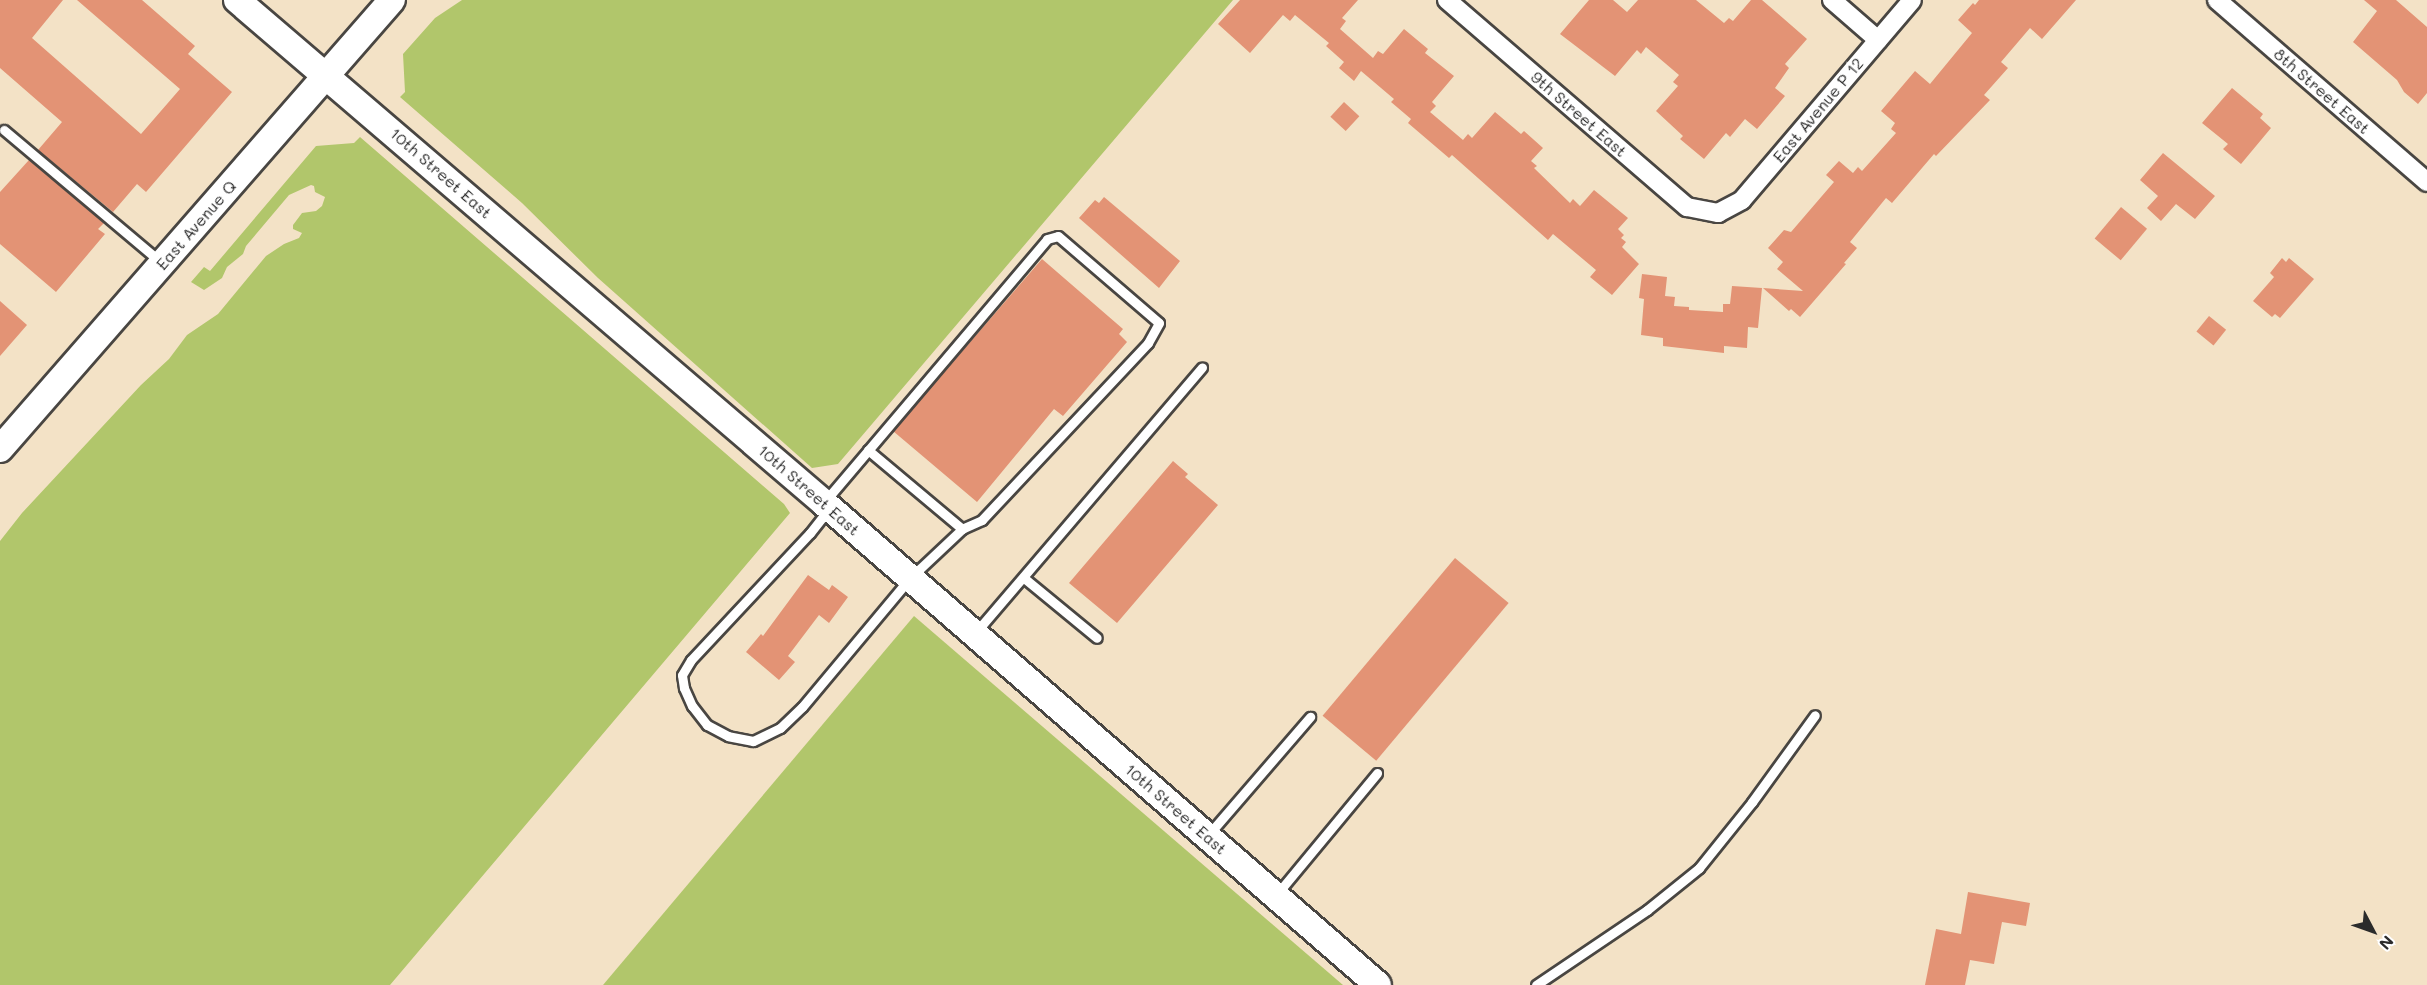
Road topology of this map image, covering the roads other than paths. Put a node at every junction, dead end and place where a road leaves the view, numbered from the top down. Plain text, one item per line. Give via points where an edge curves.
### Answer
1 (237, 0) edge
2 (392, 0) edge
3 (1447, 0) edge
4 (1832, 0) edge
5 (1912, 0) edge
6 (2217, 0) edge
7 (1878, 40) junction
8 (327, 75) junction
9 (4, 130) dead end
10 (2425, 176) edge
11 (1718, 213) joint
12 (162, 264) junction
13 (1202, 367) dead end
14 (0, 449) edge
15 (868, 450) junction
16 (827, 505) junction
17 (962, 529) junction
18 (910, 578) junction
19 (1024, 578) junction
20 (975, 634) junction
21 (1096, 638) dead end
22 (1815, 715) dead end
23 (1310, 717) dead end
24 (1377, 773) dead end
25 (1207, 836) junction
26 (1276, 896) junction
27 (1378, 985) edge
28 (1536, 985) edge

1 - 8 main road, 10th Street East
2 - 8 main road, East Avenue Q
3 - 11 street, 9th Street East via 1687,207
4 - 7 street
5 - 7 street, East Avenue P 12
6 - 10 street, 8th Street East
7 - 11 street, East Avenue P 12 via 1742,200
8 - 12 main road, East Avenue Q
8 - 16 main road, 10th Street East
9 - 12 lane
12 - 14 main road, East Avenue Q
13 - 19 lane
15 - 16 lane
15 - 17 lane
15 - 17 lane via 1047,239 1058,236 1159,323 1148,343 982,520
16 - 18 main road, 10th Street East
16 - 18 lane via 810,533 690,660 682,675 684,688 706,725 728,736 753,741 780,728
17 - 18 lane
18 - 20 main road, 10th Street East
19 - 20 lane
19 - 21 lane
20 - 25 main road, 10th Street East
22 - 28 lane via 1699,868 1647,910
23 - 25 lane
24 - 26 lane
25 - 26 main road, 10th Street East
26 - 27 main road, 10th Street East

